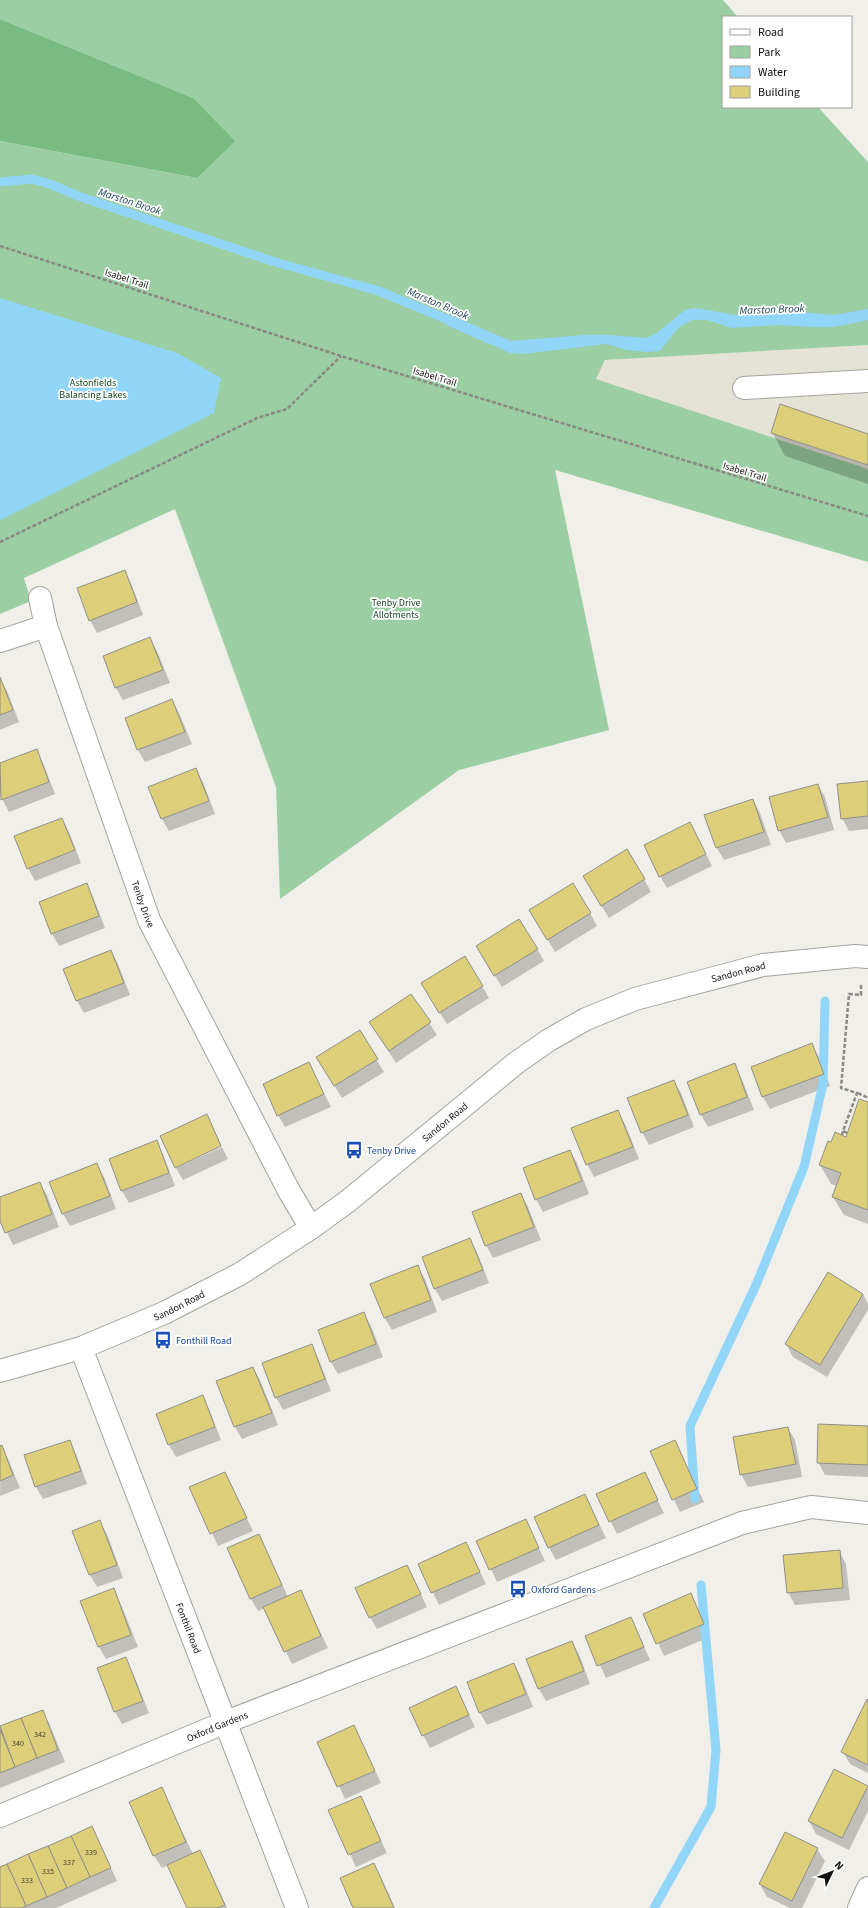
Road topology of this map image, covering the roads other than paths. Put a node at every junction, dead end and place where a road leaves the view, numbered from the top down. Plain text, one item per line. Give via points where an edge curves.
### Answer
1 (868, 381) edge
2 (744, 388) dead end
3 (40, 598) dead end
4 (46, 626) junction
5 (0, 641) edge
6 (864, 957) edge
7 (311, 1228) junction
8 (81, 1348) junction
9 (0, 1372) edge
10 (868, 1513) edge
11 (226, 1722) junction
12 (0, 1816) edge
13 (868, 1888) edge
14 (297, 1908) edge
15 (859, 1908) edge

1 - 2 street
3 - 4 street, Tenby Drive
4 - 5 street
4 - 7 street, Tenby Drive via 149,920 289,1191
6 - 7 street, Sandon Road via 763,966 636,999 586,1019 516,1063 348,1201
7 - 8 street, Sandon Road via 233,1277 164,1313
8 - 9 street, Sandon Road
8 - 11 street, Fonthil Road
10 - 11 street, Oxford Gardens via 811,1507 742,1523
11 - 12 street, Oxford Gardens
11 - 14 street, Fonthil Road
13 - 15 street

